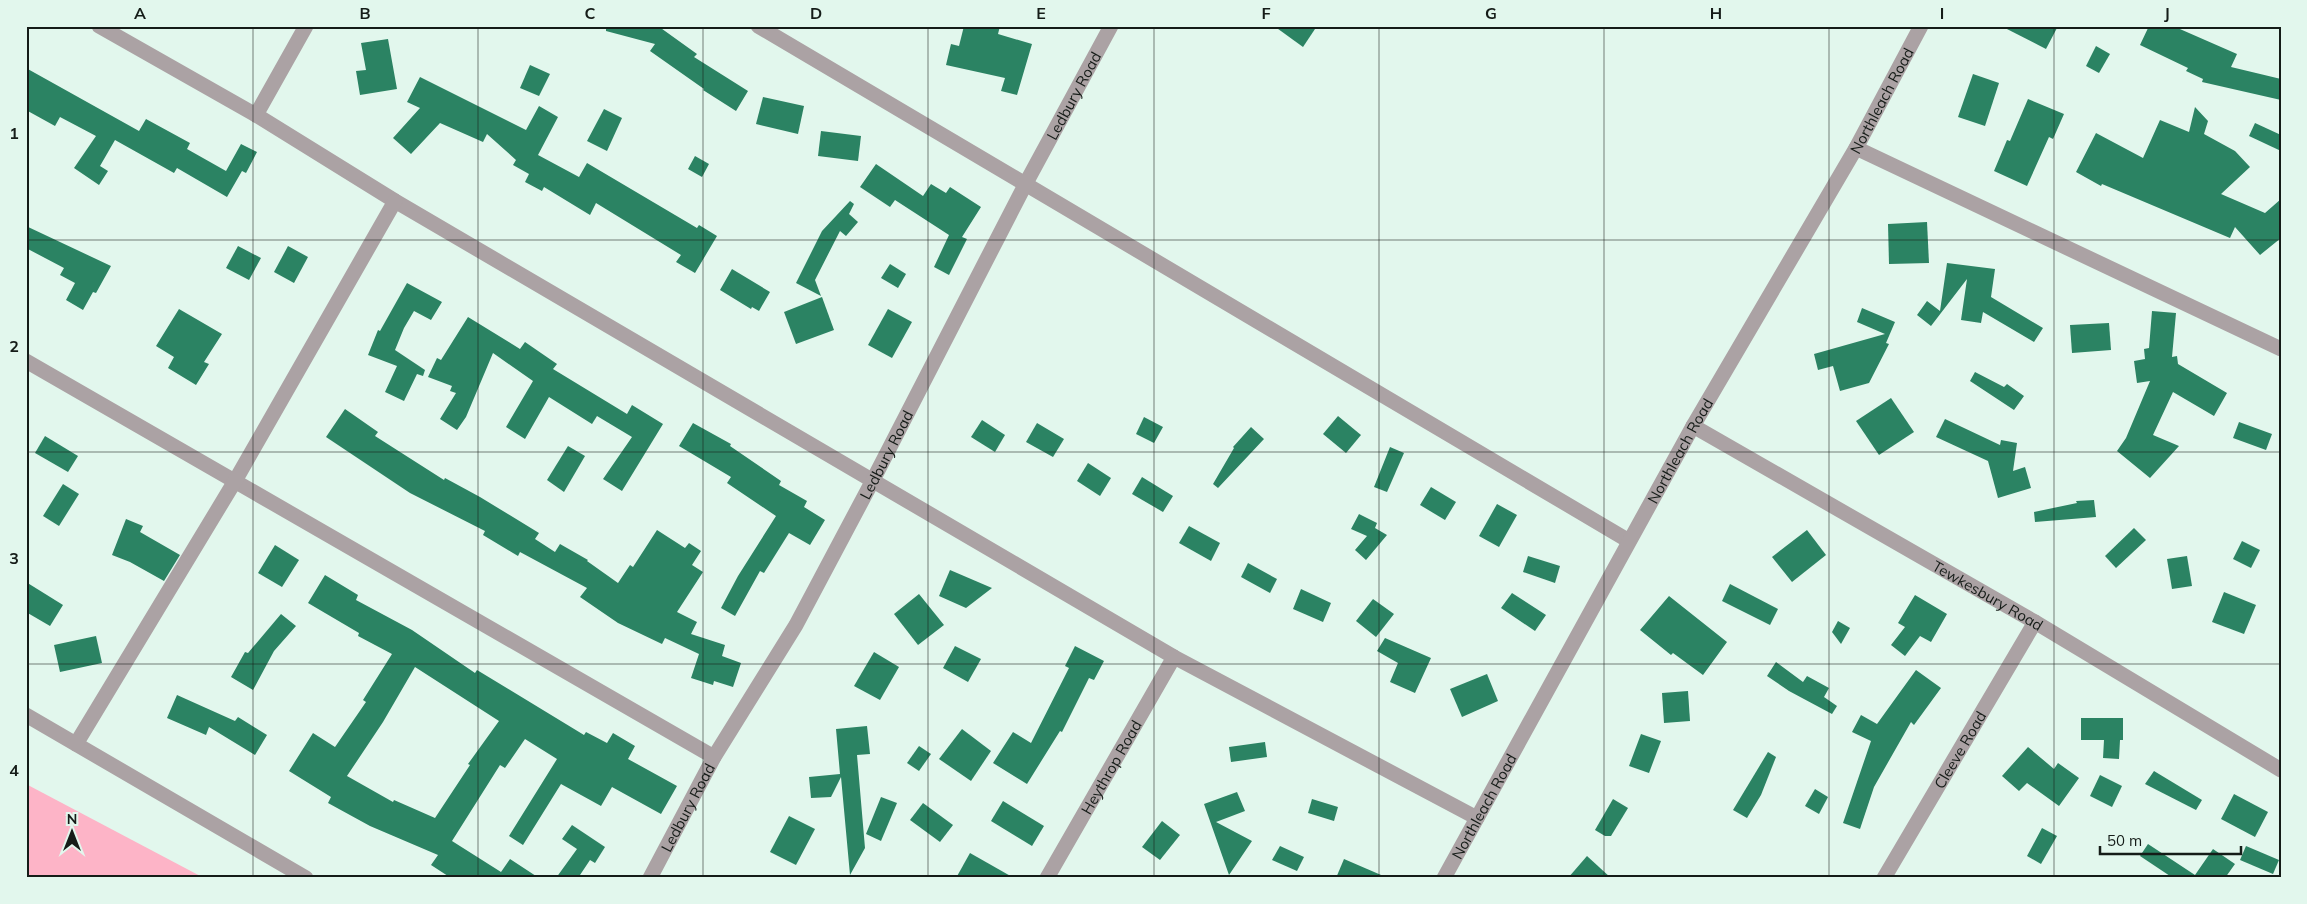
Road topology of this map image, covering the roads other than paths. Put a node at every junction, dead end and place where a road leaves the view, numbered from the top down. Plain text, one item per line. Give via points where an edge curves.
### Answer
1 (99, 26) edge
2 (306, 26) edge
3 (758, 26) edge
4 (1111, 26) edge
5 (1920, 26) edge
6 (256, 115) junction
7 (1856, 148) junction
8 (1026, 184) junction
9 (395, 201) junction
10 (2281, 349) edge
11 (26, 361) edge
12 (1693, 426) junction
13 (873, 480) junction
14 (235, 481) junction
15 (1629, 541) junction
16 (2035, 622) junction
17 (1174, 657) junction
18 (26, 715) edge
19 (76, 744) junction
20 (714, 757) junction
21 (2281, 770) edge
22 (1477, 818) junction
23 (306, 878) edge
24 (650, 878) edge
25 (1048, 878) edge
26 (1444, 878) edge
27 (1884, 878) edge

1 - 6 street
2 - 6 street
3 - 8 street
4 - 8 street, Ledbury Road
5 - 7 street, Northleach Road
6 - 9 street
7 - 10 street
7 - 12 street, Northleach Road
8 - 13 street, Ledbury Road
8 - 15 street
9 - 13 street
9 - 14 street
11 - 14 street
12 - 15 street, Northleach Road
12 - 16 street, Tewkesbury Road
13 - 17 street
13 - 20 street, Ledbury Road via 796,625
14 - 19 street
14 - 20 street
15 - 22 street, Northleach Road
16 - 21 street, Tewkesbury Road
16 - 27 street, Cleeve Road
17 - 22 street
17 - 25 street, Heythrop Road
18 - 19 street
19 - 23 street
20 - 24 street, Ledbury Road
22 - 26 street, Northleach Road

